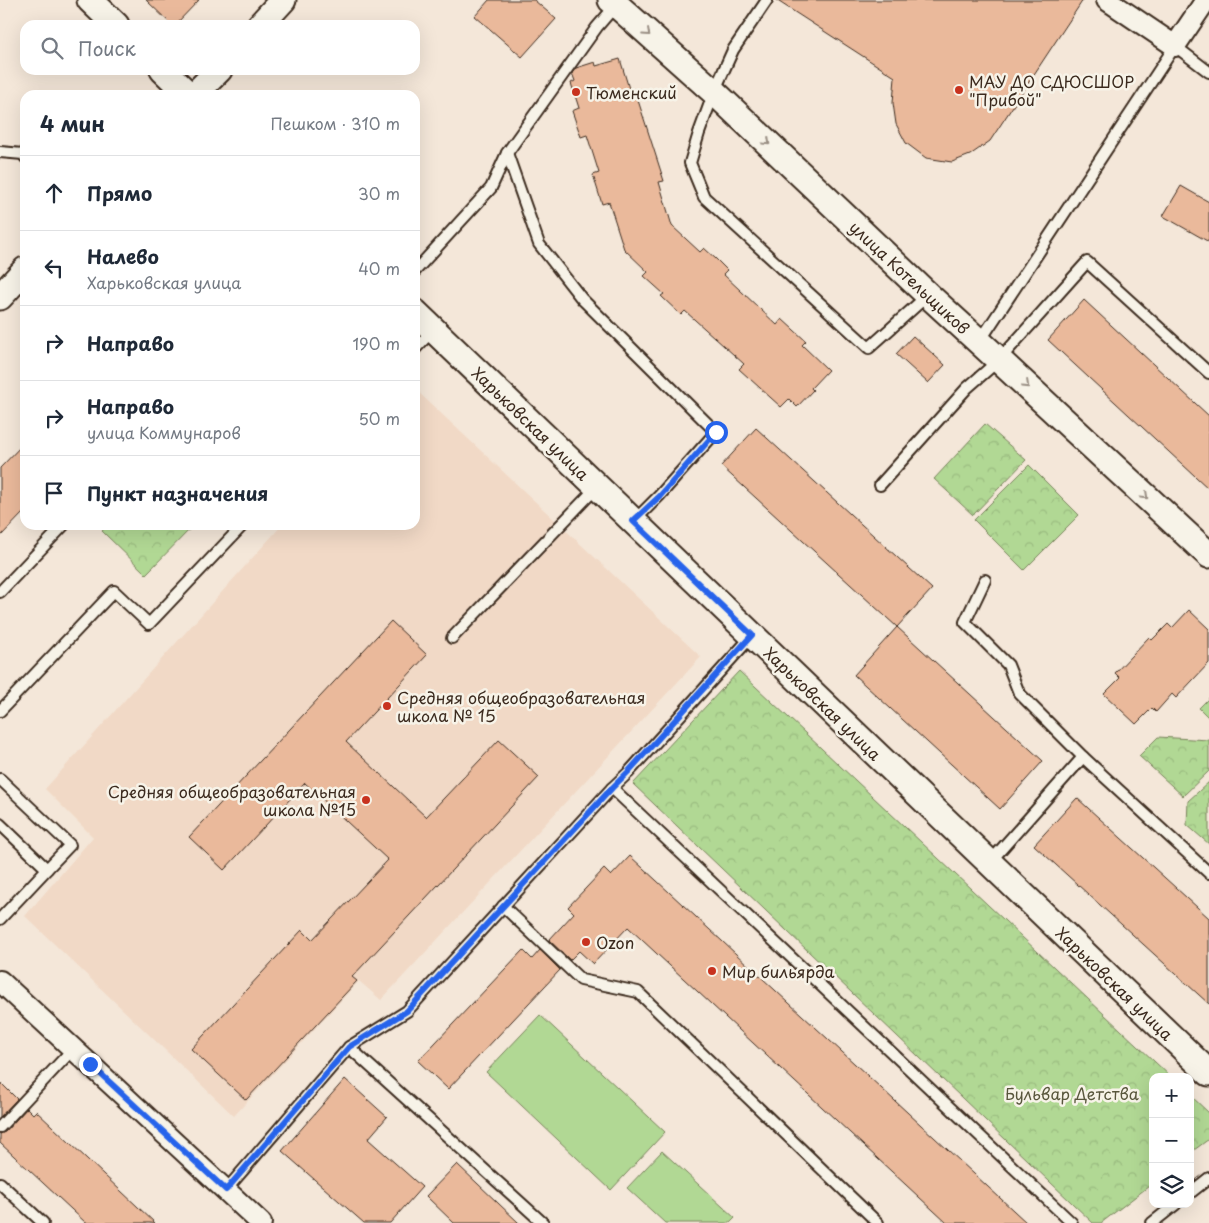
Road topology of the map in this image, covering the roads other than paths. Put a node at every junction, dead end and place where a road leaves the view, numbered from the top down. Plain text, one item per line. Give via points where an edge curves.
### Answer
1 (90, 0) edge
2 (283, 0) edge
3 (768, 0) edge
4 (1107, 0) edge
5 (1206, 0) edge
6 (614, 2) edge
7 (111, 20) edge
8 (265, 20) edge
9 (1174, 46) junction
10 (1209, 72) edge
11 (168, 75) edge
12 (214, 75) edge
13 (184, 90) edge
14 (199, 90) edge
15 (714, 92) junction
16 (0, 152) edge
17 (507, 153) junction
18 (20, 154) edge
19 (420, 265) edge
20 (20, 275) edge
21 (928, 295) junction
22 (0, 297) edge
23 (420, 317) edge
24 (433, 330) junction
25 (979, 342) junction
26 (420, 344) edge
27 (999, 360) junction
28 (1209, 373) edge
29 (880, 485) dead end
30 (597, 486) junction
31 (633, 521) junction
32 (59, 530) edge
33 (238, 530) edge
34 (1209, 555) edge
35 (985, 580) dead end
36 (0, 592) edge
37 (752, 635) junction
38 (452, 638) dead end
39 (0, 711) edge
40 (1083, 757) junction
41 (0, 780) edge
42 (612, 788) junction
43 (0, 824) edge
44 (989, 863) junction
45 (48, 869) junction
46 (1209, 873) edge
47 (503, 906) junction
48 (0, 919) edge
49 (0, 981) edge
50 (349, 1047) junction
51 (73, 1048) junction
52 (1209, 1073) edge
53 (0, 1127) edge
54 (1209, 1178) edge
55 (0, 1183) edge
56 (226, 1190) junction
57 (1194, 1190) edge
58 (1171, 1208) edge
59 (43, 1223) edge
60 (261, 1223) edge
61 (543, 1223) edge
62 (878, 1223) edge
63 (1072, 1223) edge
64 (1152, 1223) edge

1 - 7 street
2 - 8 street
3 - 15 lane via 733,50
4 - 9 street
5 - 9 street
6 -> 15 street, улица Котельщиков
6 - 17 lane
9 - 10 lane
9 - 25 lane
11 - 13 street
12 - 14 street
15 -> 21 street, улица Котельщиков
15 - 21 lane via 690,163 704,197 869,348
16 - 18 lane
17 - 19 lane via 491,188
17 - 31 lane via 538,244 582,299 716,432 660,496
20 - 22 street
21 - 25 street, улица Котельщиков
23 - 24 street, Харьковская улица
24 - 26 lane
24 - 30 street, Харьковская улица
25 - 27 street, улица Котельщиков
27 - 28 lane via 1087,262
27 - 29 lane via 967,388
27 -> 34 street, улица Котельщиков
30 - 31 street, Харьковская улица
30 - 38 lane
31 - 37 street, Харьковская улица
32 - 36 lane
33 - 39 lane via 149,624 114,590
35 - 40 lane via 965,622 1008,665 1018,694
37 - 42 lane
37 - 44 street, Харьковская улица
40 - 44 lane
40 - 46 lane
41 - 45 lane via 70,845
42 - 47 lane
42 - 63 lane
43 - 45 lane
44 - 52 street, Харьковская улица
45 - 48 lane
47 - 50 lane via 407,1011
47 - 62 lane via 581,980 638,992
49 - 51 street
50 - 56 lane
50 - 61 lane
51 - 53 lane
51 - 56 street
54 - 57 lane
55 - 59 lane
56 - 60 street
58 - 64 lane

